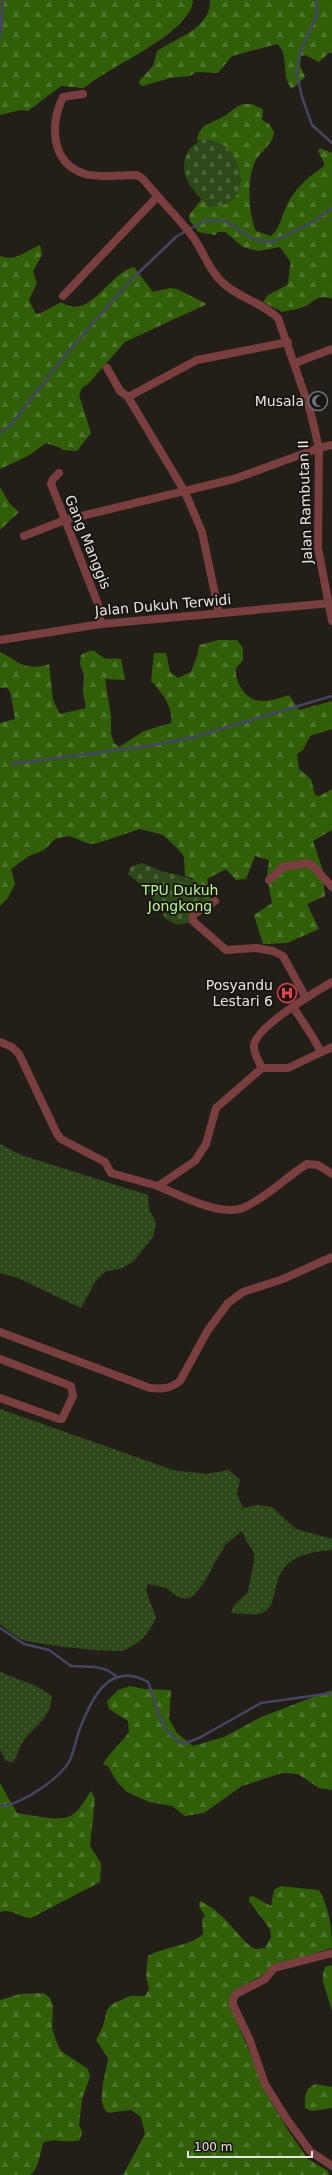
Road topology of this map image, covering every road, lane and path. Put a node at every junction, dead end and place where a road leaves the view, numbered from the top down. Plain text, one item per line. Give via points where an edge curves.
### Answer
1 (83, 94) dead end
2 (158, 197) junction
3 (63, 296) dead end
4 (288, 342) junction
5 (332, 349) edge
6 (295, 363) junction
7 (107, 368) dead end
8 (128, 397) junction
9 (332, 445) edge
10 (319, 448) junction
11 (59, 473) dead end
12 (185, 492) junction
13 (65, 520) junction
14 (24, 536) dead end
15 (331, 603) edge
16 (219, 613) junction
17 (332, 621) edge
18 (101, 624) junction
19 (0, 640) edge
20 (269, 880) dead end
21 (332, 887) edge
22 (215, 901) dead end
23 (332, 982) edge
24 (306, 998) junction
25 (293, 1007) junction
26 (0, 1042) edge
27 (332, 1047) edge
28 (321, 1052) junction
29 (262, 1068) junction
30 (332, 1174) edge
31 (158, 1186) junction
32 (332, 1257) edge
33 (0, 1332) edge
34 (0, 1359) edge
35 (0, 1398) edge
36 (332, 1953) edge
37 (332, 2166) edge

1 - 2 street via 63,97 55,124 56,143 65,160 86,174 138,175
2 - 3 street
2 - 4 street, Jalan Rambutan II via 194,238 206,261 222,282 272,312 278,318
4 - 6 street, Jalan Rambutan II
4 - 8 street via 197,360
5 - 6 street
6 - 10 street, Jalan Rambutan II
7 - 8 street via 120,391
8 - 12 street
9 - 10 street
10 - 12 street
10 - 15 street, Jalan Rambutan II via 318,548 320,566
11 - 13 street, Gang Manggis via 51,484
12 - 13 street
12 - 16 street via 202,532
13 - 14 street
13 - 18 street, Gang Manggis via 98,604
15 - 16 street, Jalan Dukuh Terwidi
15 - 17 street
16 - 18 street, Jalan Dukuh Terwidi
18 - 19 street, Jalan Dukuh Terwidi
20 - 21 street via 283,867 307,863 312,865
22 - 24 street via 193,915 193,921 226,950 256,948 283,956
23 - 24 street
24 - 25 street
25 - 28 street via 313,1035
25 - 29 street via 256,1039 255,1052
26 - 31 street via 19,1054 57,1134 62,1139 105,1162 111,1173
27 - 28 street
28 - 29 street via 290,1068
29 - 31 street via 216,1108 206,1144 195,1161
30 - 31 street via 318,1165 307,1164 253,1202 235,1210 214,1207
32 - 33 street via 284,1279 243,1292 228,1303 208,1330 180,1381 164,1390 150,1388
34 - 35 street via 70,1386 73,1396 62,1419
36 - 37 street via 274,1968 265,1979 236,1994 233,1999 233,2005 249,2038 265,2084 310,2151

